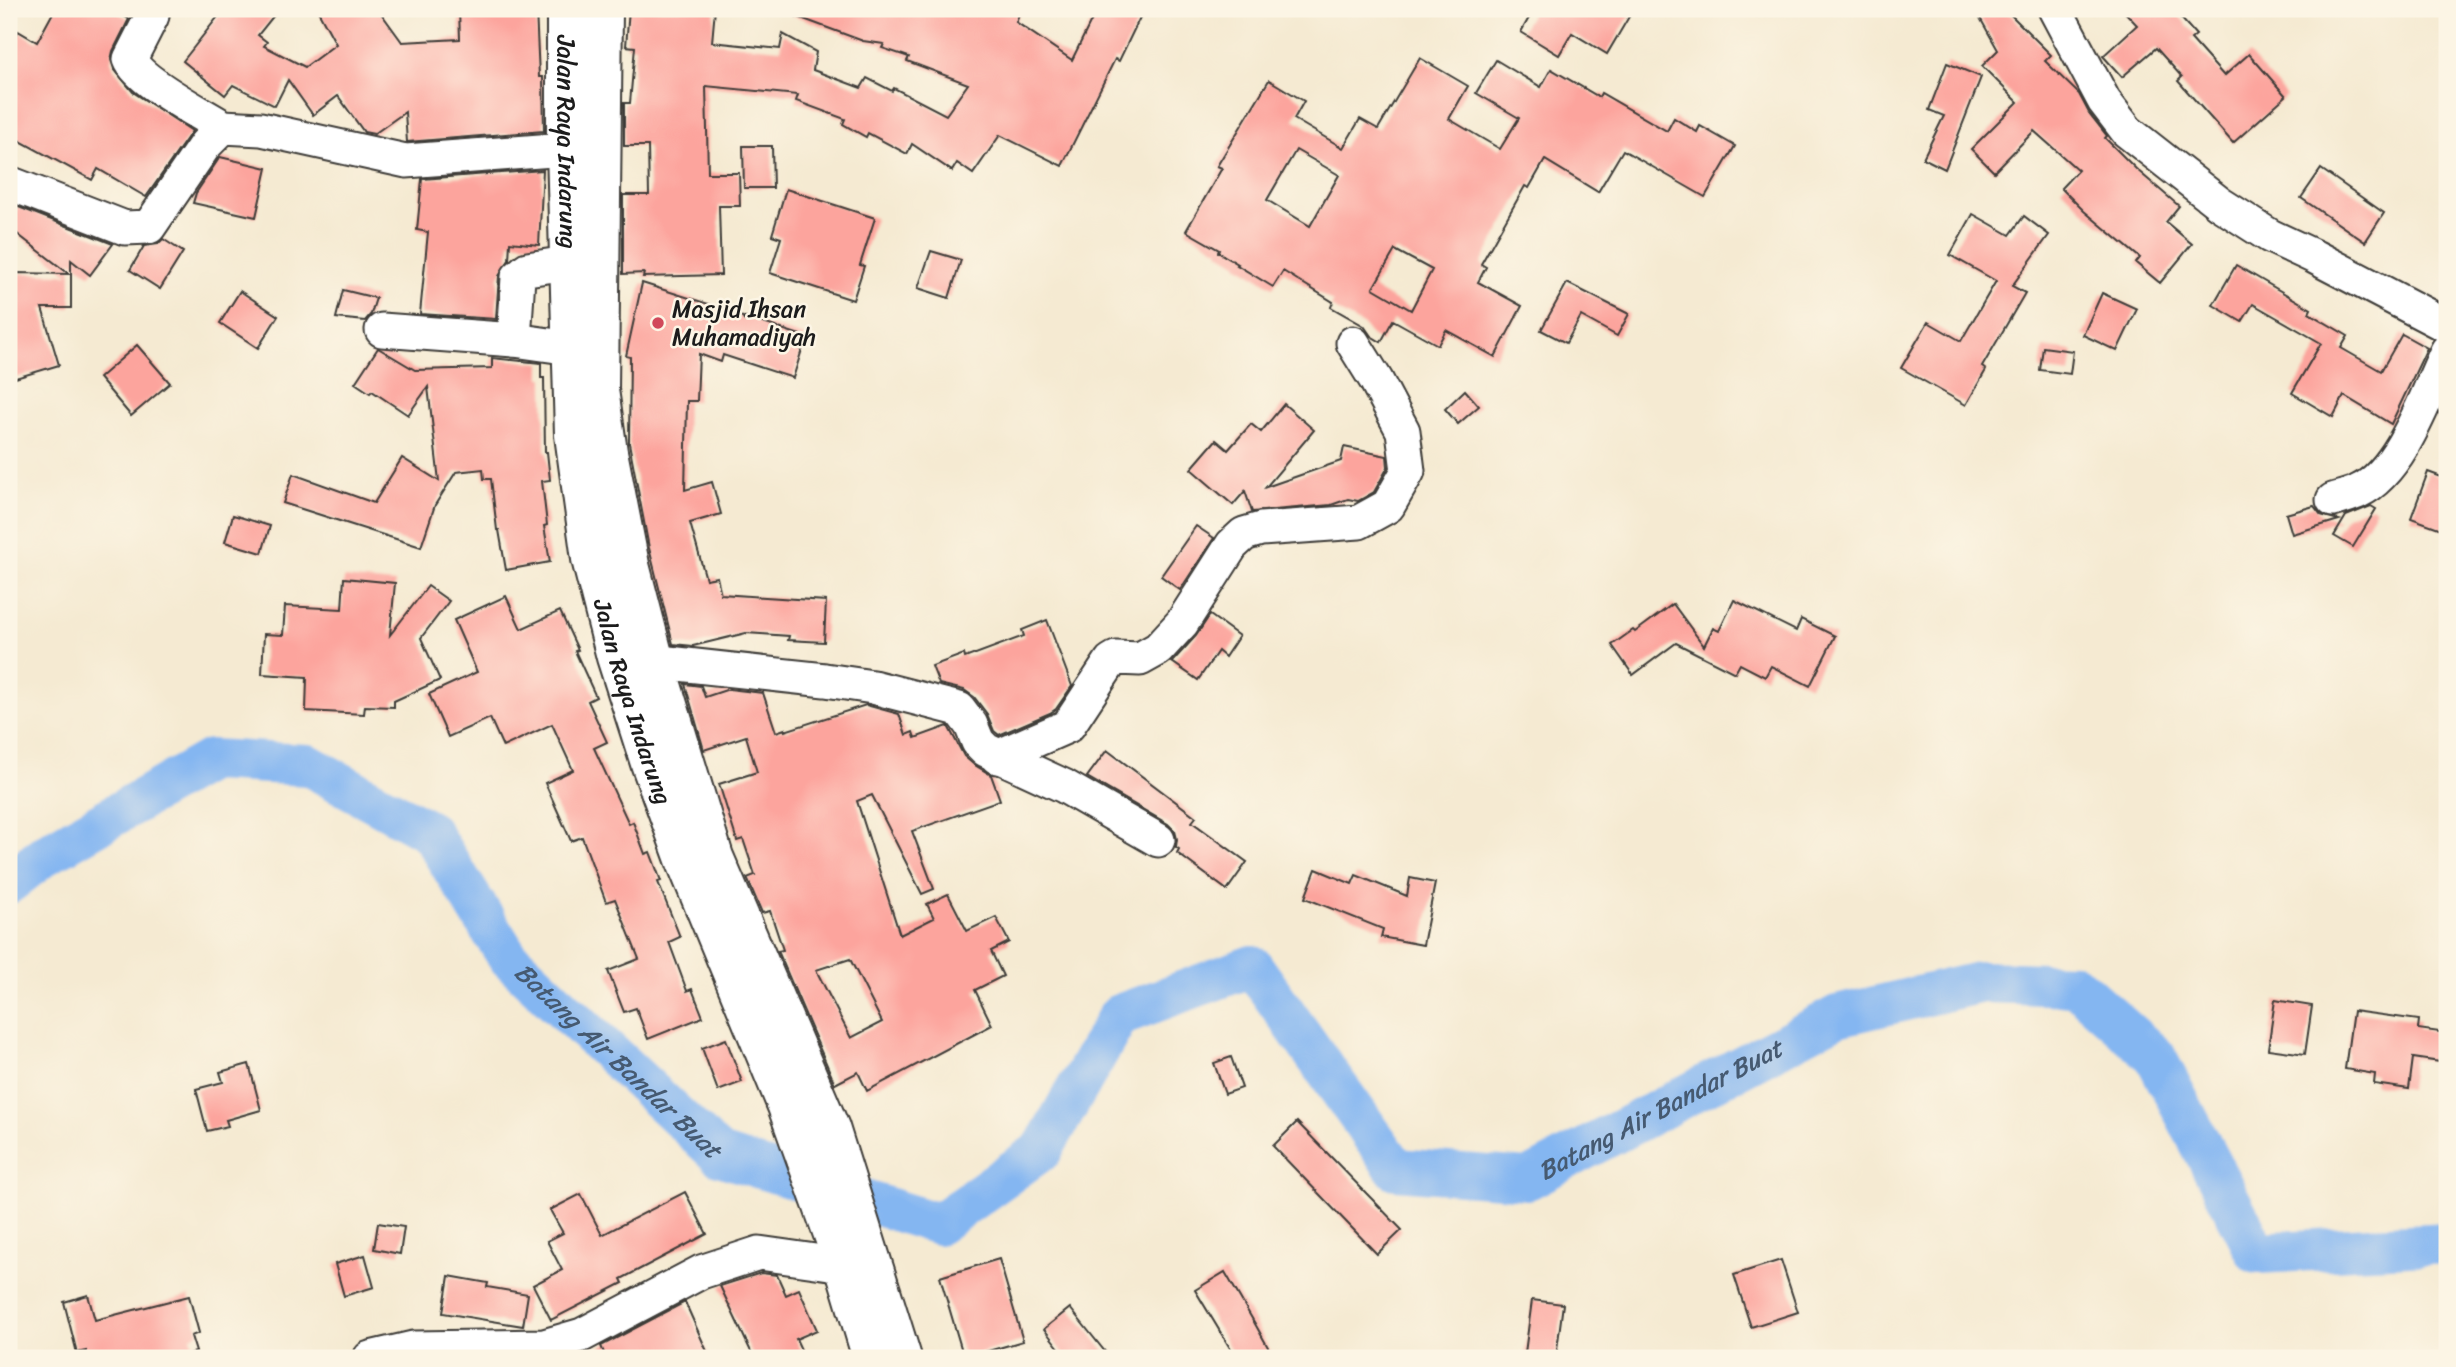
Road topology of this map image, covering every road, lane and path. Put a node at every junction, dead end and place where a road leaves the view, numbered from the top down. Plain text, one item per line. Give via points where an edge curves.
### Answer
1 (150, 9) edge
2 (566, 9) edge
3 (603, 9) edge
4 (2054, 9) edge
5 (223, 127) junction
6 (566, 149) junction
7 (9, 183) edge
8 (568, 263) junction
9 (2447, 326) edge
10 (382, 330) dead end
11 (514, 340) junction
12 (1353, 343) dead end
13 (571, 348) junction
14 (2447, 351) edge
15 (2333, 499) dead end
16 (616, 657) junction
17 (655, 662) junction
18 (998, 757) junction
19 (1158, 840) dead end
20 (850, 1254) junction
21 (370, 1358) edge
22 (872, 1358) edge
23 (902, 1358) edge

1 - 5 street via 152,16 130,59 133,68
2 - 6 highway, Jalan Raya Indarung
3 - 17 highway, Jalan Raya Indarung via 599,390 630,565
4 - 9 street via 2104,101 2127,131 2220,204 2270,236
5 - 6 street via 261,130 406,161
5 - 7 street via 205,145 149,227 125,228
6 - 8 highway, Jalan Raya Indarung
8 - 11 street via 527,269 518,277
8 - 13 highway, Jalan Raya Indarung
10 - 11 street
11 - 13 street
12 - 18 street via 1402,431 1408,471 1388,506 1359,522 1244,534 1182,622 1157,649 1140,659 1111,661 1068,726
13 - 16 highway, Jalan Raya Indarung via 574,435 591,559
14 - 15 street via 2396,458 2359,492
16 - 17 street
16 - 20 highway, Jalan Raya Indarung via 686,862
17 - 18 street via 861,685 959,709 978,742
17 - 20 highway, Jalan Raya Indarung via 714,857 830,1128
18 - 19 street via 1065,786
20 - 21 street via 759,1253 701,1272 582,1335 544,1346 413,1348
20 - 22 highway, Jalan Raya Indarung
20 - 23 highway, Jalan Raya Indarung

